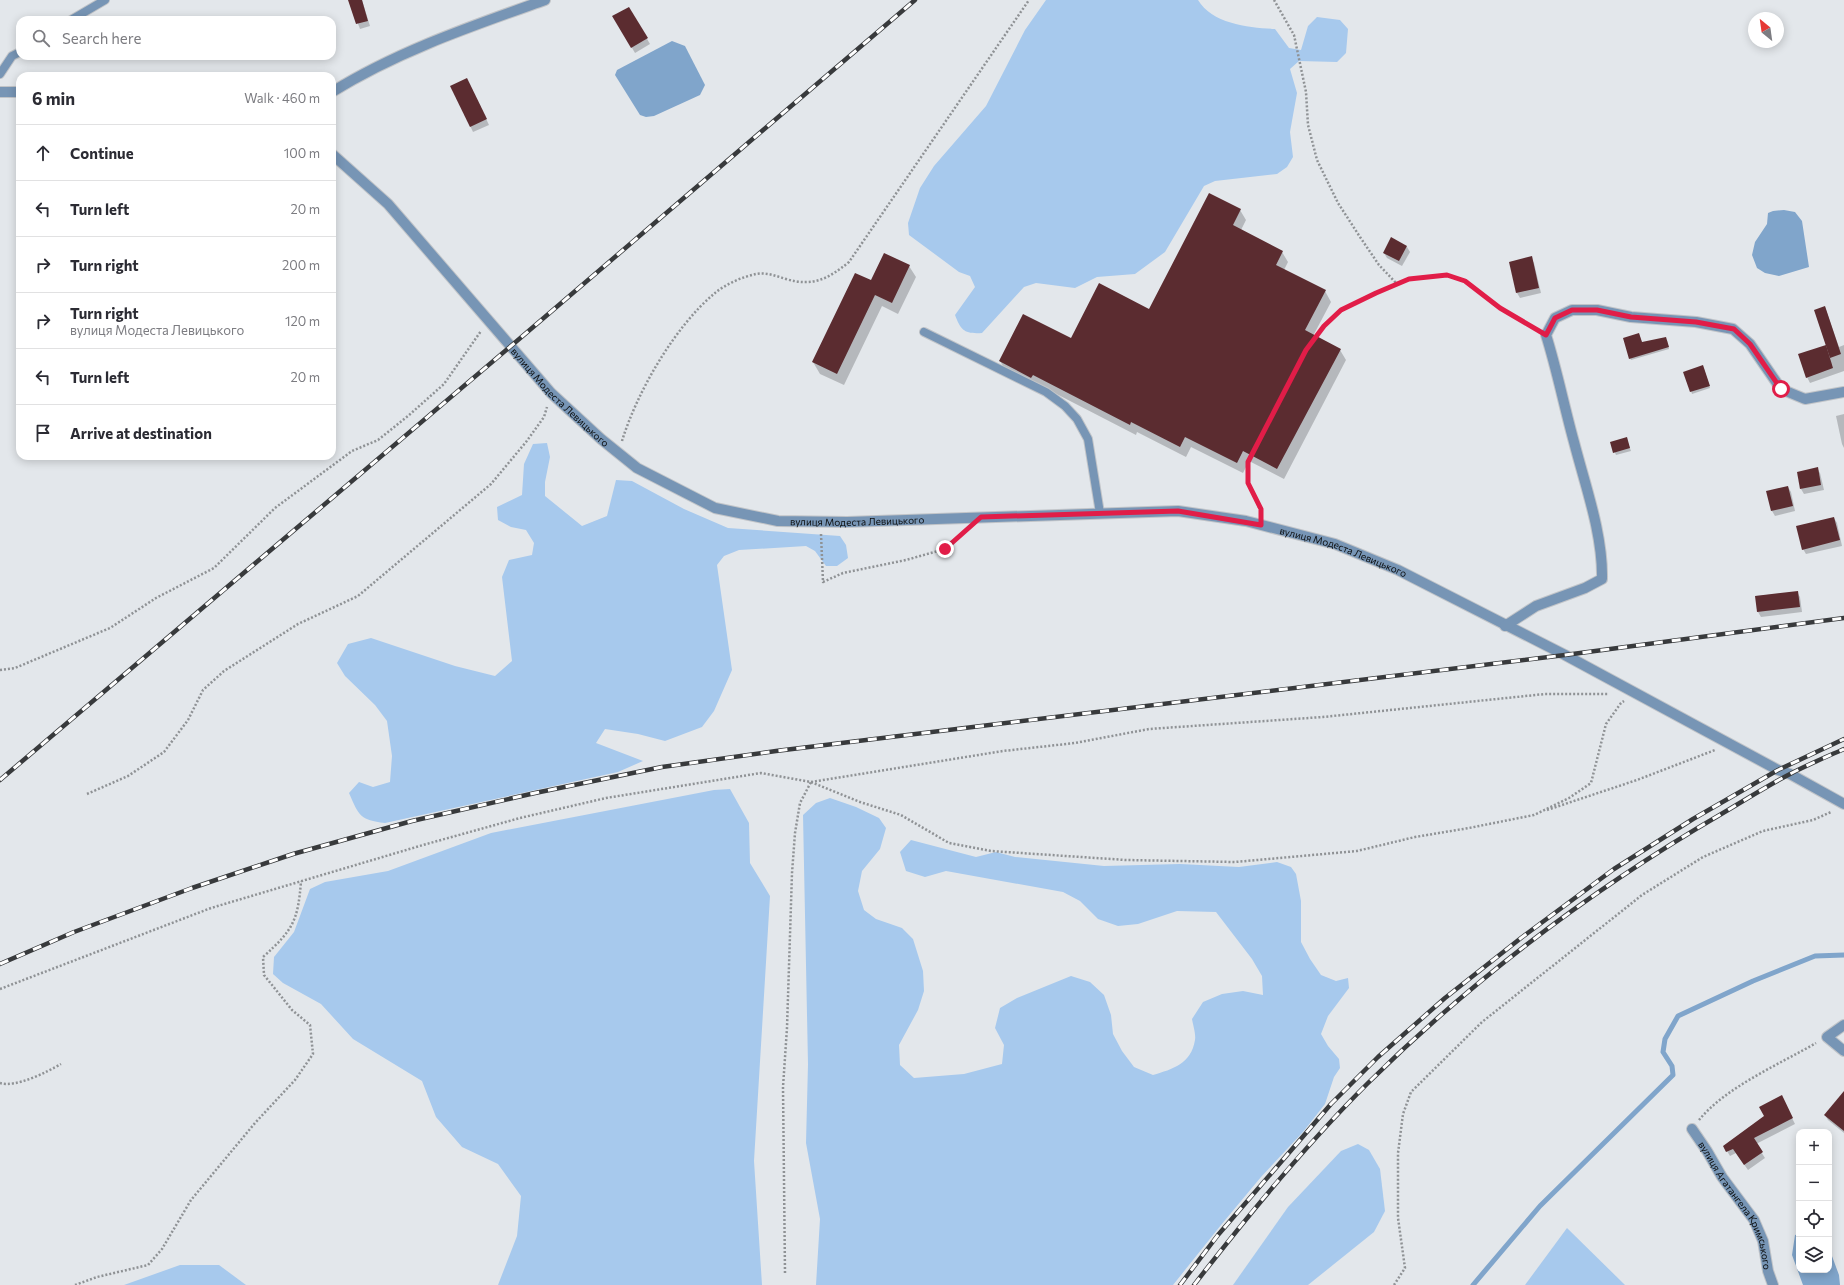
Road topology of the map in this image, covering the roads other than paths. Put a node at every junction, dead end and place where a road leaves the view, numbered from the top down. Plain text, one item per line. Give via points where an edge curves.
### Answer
1 (105, 0) edge
2 (545, 0) edge
3 (78, 16) edge
4 (16, 54) edge
5 (0, 74) edge
6 (336, 90) edge
7 (0, 92) edge
8 (16, 92) edge
9 (336, 158) edge
10 (924, 332) dead end
11 (1844, 392) edge
12 (1100, 513) junction
13 (1505, 626) junction
14 (1844, 804) edge
15 (1844, 1025) edge
16 (1844, 1051) edge
17 (1692, 1130) road end
18 (1773, 1285) edge

1 - 3 lane
2 - 6 street via 454,33 367,71
4 - 5 lane
7 - 8 street
9 - 12 street, вулиця Модеста Левицького via 388,204 551,393 637,468 715,508 778,520 820,521
10 - 12 lane via 1046,392 1066,406 1088,439
11 - 13 street via 1805,399 1781,389 1750,344 1734,329 1696,322 1631,317 1597,310 1572,310 1555,318 1546,335 1603,558 1602,579 1536,606
12 - 13 street, вулиця Модеста Левицького via 1178,511 1261,525 1335,544 1398,570
13 - 14 street, вулиця Модеста Левицького via 1565,655
15 - 16 street via 1827,1037
17 - 18 street, вулиця Агатангела Кримського via 1754,1220 1763,1242

